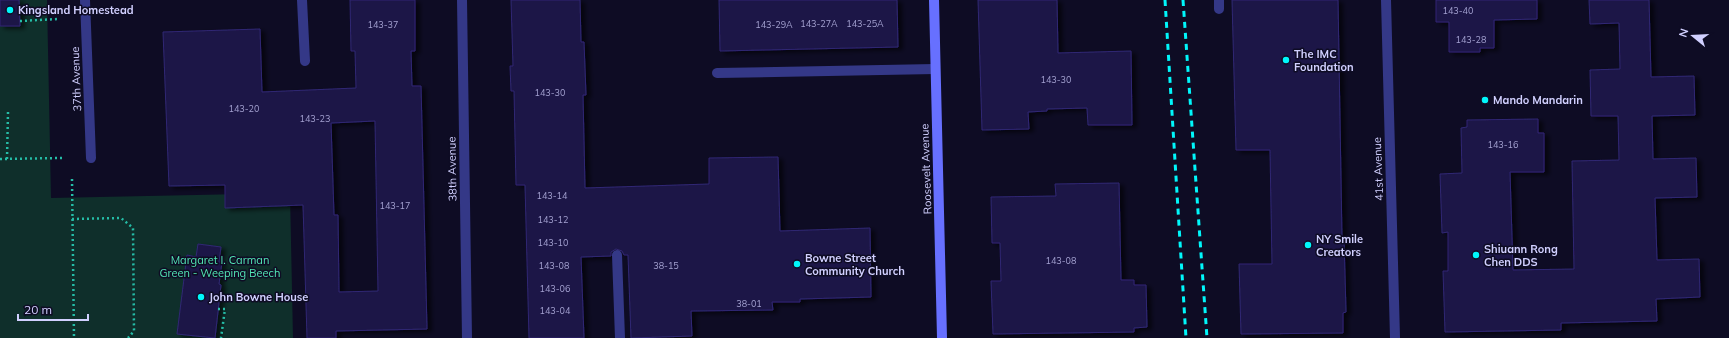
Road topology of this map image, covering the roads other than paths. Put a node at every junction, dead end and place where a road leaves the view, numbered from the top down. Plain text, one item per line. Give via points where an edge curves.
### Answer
1 (85, 0) edge
2 (302, 0) edge
3 (462, 0) edge
4 (934, 0) edge
5 (1386, 0) edge
6 (305, 61) dead end
7 (936, 69) junction
8 (717, 73) dead end
9 (91, 158) dead end
10 (617, 256) dead end
11 (467, 338) edge
12 (620, 338) edge
13 (942, 338) edge
14 (1395, 338) edge

1 - 9 street, 37th Avenue
2 - 6 street
3 - 11 street, 38th Avenue
4 - 7 street, Roosevelt Avenue
5 - 14 street, 41st Avenue
7 - 8 street
7 - 13 street, Roosevelt Avenue
10 - 12 street

